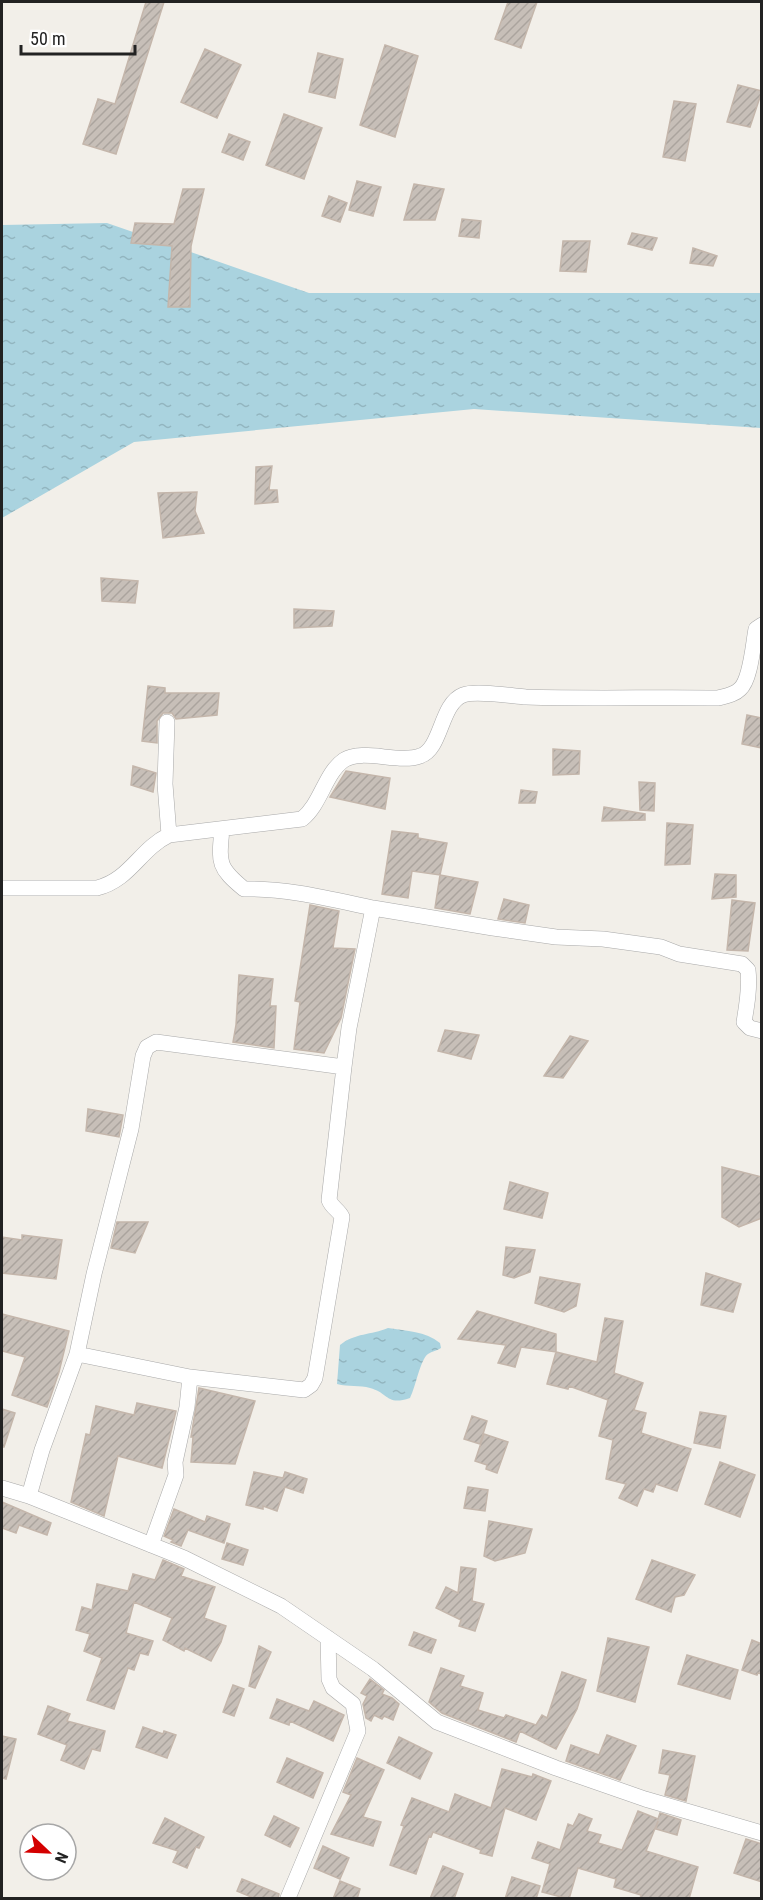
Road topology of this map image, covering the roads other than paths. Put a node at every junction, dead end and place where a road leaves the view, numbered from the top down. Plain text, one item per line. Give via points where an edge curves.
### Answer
1 (762, 625) edge
2 (167, 722) dead end
3 (222, 829) junction
4 (169, 835) junction
5 (2, 888) edge
6 (373, 908) junction
7 (762, 1031) edge
8 (344, 1067) junction
9 (77, 1354) junction
10 (190, 1377) junction
11 (2, 1488) edge
12 (29, 1496) junction
13 (151, 1545) junction
14 (328, 1638) junction
15 (762, 1833) edge
16 (288, 1899) edge

1 - 3 street via 756,629 746,681 732,694 708,698 466,693 455,698 448,708 435,741 423,756 354,756 336,769 310,813 302,819
2 - 4 street via 165,784
3 - 4 street
3 - 6 street via 219,860 227,875 244,889 290,891
4 - 5 street via 157,841 110,885 76,890
6 - 7 street via 556,937 603,939 742,964 748,970 744,1022
6 - 8 street
8 - 9 street via 156,1042 147,1047
8 - 10 street via 328,1200 342,1217 315,1378 304,1390
9 - 10 street
9 - 12 street
10 - 13 street via 176,1475
11 - 12 street
12 - 13 street
13 - 14 street via 280,1606
14 - 15 street via 373,1669 436,1722 634,1795
14 - 16 street via 329,1679 333,1688 353,1704 358,1731

